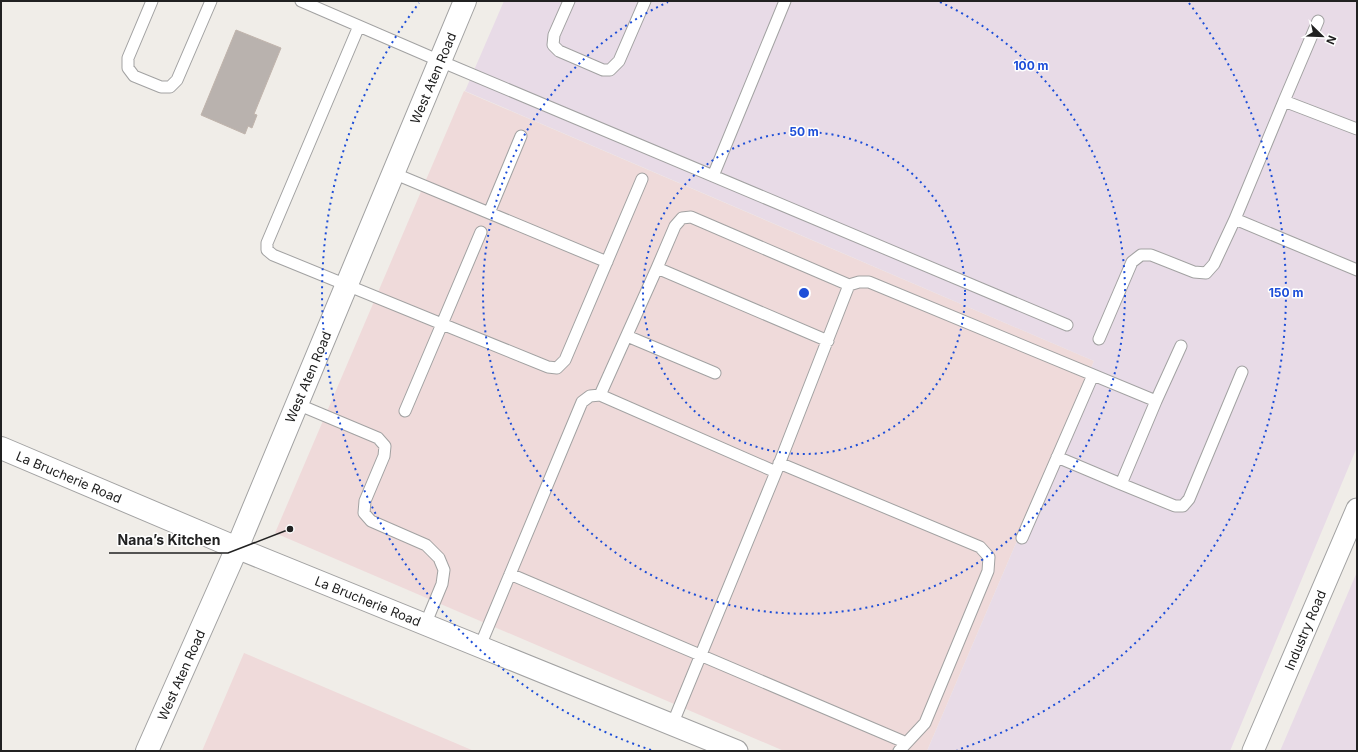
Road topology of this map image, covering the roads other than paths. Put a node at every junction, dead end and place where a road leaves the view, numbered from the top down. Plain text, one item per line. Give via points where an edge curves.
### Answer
1 (152, 1) edge
2 (211, 1) edge
3 (301, 1) edge
4 (465, 1) edge
5 (569, 1) edge
6 (645, 1) edge
7 (785, 1) edge
8 (1318, 21) dead end
9 (359, 26) junction
10 (440, 61) junction
11 (1284, 101) junction
12 (1357, 129) edge
13 (521, 136) dead end
14 (393, 173) junction
15 (713, 176) junction
16 (642, 179) dead end
17 (489, 213) junction
18 (1235, 219) junction
19 (481, 232) dead end
20 (607, 262) junction
21 (657, 268) junction
22 (1357, 270) edge
23 (346, 285) junction
24 (849, 285) junction
25 (442, 324) junction
26 (1067, 325) dead end
27 (627, 336) junction
28 (1100, 339) dead end
29 (828, 341) junction
30 (1181, 346) dead end
31 (1242, 372) dead end
32 (715, 373) dead end
33 (1093, 375) junction
34 (600, 395) junction
35 (1156, 401) junction
36 (297, 404) junction
37 (405, 411) dead end
38 (1, 448) edge
39 (1057, 457) junction
40 (778, 468) junction
41 (1121, 484) junction
42 (1357, 510) edge
43 (1022, 538) dead end
44 (237, 548) junction
45 (510, 574) junction
46 (425, 624) junction
47 (480, 646) junction
48 (700, 655) junction
49 (672, 725) junction
50 (902, 748) edge
51 (147, 751) edge
52 (736, 751) edge
53 (1253, 751) edge

1 - 2 lane via 128,58 128,68 134,76 161,87 170,87 177,80
3 - 9 lane
4 - 10 street, West Aten Road
5 - 6 lane via 554,35 553,45 559,51 603,70 610,70 619,61
7 - 15 lane
8 - 11 lane
9 - 10 lane
9 - 23 lane via 267,243 267,250 273,255
10 - 14 street, West Aten Road
10 - 15 lane
11 - 12 lane
11 - 18 lane
13 - 17 lane
14 - 17 lane
14 - 23 street, West Aten Road
15 - 26 lane
16 - 20 lane
17 - 20 lane
18 - 22 lane
18 - 28 lane via 1214,264 1206,272 1194,272 1151,255 1140,255 1132,262
19 - 25 lane
20 - 25 lane via 566,360 557,368 548,367
21 - 24 lane via 675,226 682,218 691,218
21 - 27 lane
21 - 29 lane
23 - 25 lane
23 - 36 street, West Aten Road
24 - 29 lane
24 - 33 lane via 869,282
25 - 37 lane
27 - 32 lane
27 - 34 lane
29 - 40 lane
30 - 35 lane
31 - 41 lane via 1189,499 1183,506 1176,506
33 - 35 lane
33 - 39 lane
34 - 40 lane
34 - 45 lane via 590,396 582,402
35 - 41 lane
36 - 44 street, West Aten Road
36 - 46 lane via 378,438 385,446 384,456 364,501 364,514 371,521 426,544 439,558 444,570 442,584
38 - 44 street, La Brucherie Road
39 - 41 lane
39 - 43 lane
40 - 48 lane
40 - 50 lane via 980,547 989,557 988,571 925,723
42 - 53 street, Industry Road
44 - 46 street, La Brucherie Road
44 - 51 street, West Aten Road
45 - 47 lane
45 - 48 lane
46 - 47 street, La Brucherie Road
47 - 49 street, La Brucherie Road
48 - 49 lane
48 - 50 lane via 902,741
49 - 52 street, La Brucherie Road

